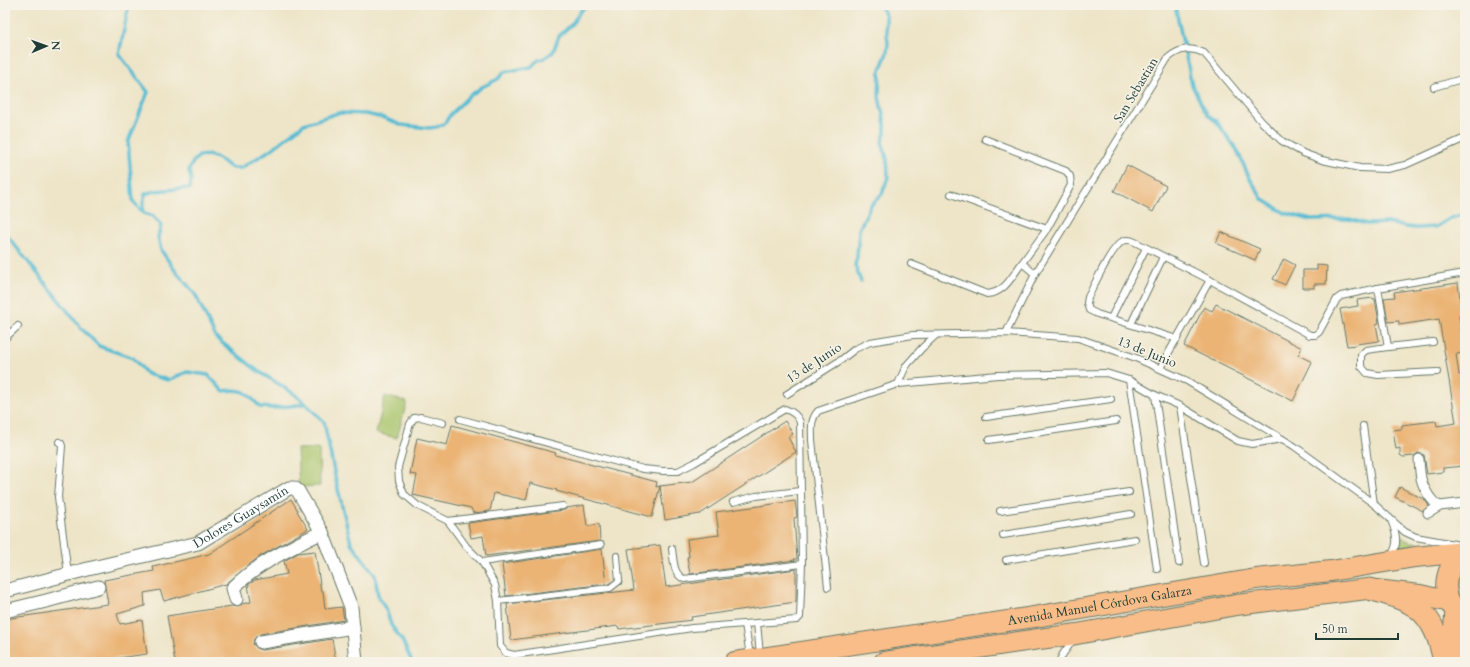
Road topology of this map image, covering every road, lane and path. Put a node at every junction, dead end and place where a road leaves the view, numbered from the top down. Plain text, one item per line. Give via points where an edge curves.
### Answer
1 (1465, 78) edge
2 (1434, 87) dead end
3 (1465, 138) edge
4 (985, 139) dead end
5 (951, 194) dead end
6 (1047, 229) junction
7 (1146, 248) junction
8 (1164, 256) junction
9 (1022, 263) junction
10 (911, 264) dead end
11 (1465, 273) edge
12 (1035, 274) junction
13 (1210, 280) junction
14 (1378, 288) junction
15 (1111, 318) junction
16 (1131, 324) junction
17 (18, 326) dead end
18 (1006, 333) junction
19 (936, 335) junction
20 (5, 338) edge
21 (1177, 339) junction
22 (1433, 342) dead end
23 (1388, 347) junction
24 (1160, 368) junction
25 (1437, 372) dead end
26 (1129, 380) junction
27 (898, 384) junction
28 (787, 394) dead end
29 (1155, 395) junction
30 (1111, 398) dead end
31 (1180, 406) junction
32 (986, 417) dead end
33 (460, 419) dead end
34 (1116, 422) dead end
35 (443, 423) dead end
36 (1363, 426) dead end
37 (1282, 439) junction
38 (989, 440) dead end
39 (59, 442) dead end
40 (1419, 459) dead end
41 (800, 491) junction
42 (1129, 492) dead end
43 (733, 502) dead end
44 (1465, 503) edge
45 (1374, 504) junction
46 (564, 506) dead end
47 (1440, 506) junction
48 (1000, 511) dead end
49 (1428, 513) dead end
50 (1130, 514) dead end
51 (1390, 519) junction
52 (448, 521) junction
53 (322, 532) junction
54 (1003, 535) dead end
55 (1135, 539) dead end
56 (601, 545) dead end
57 (672, 549) dead end
58 (1465, 550) edge
59 (617, 556) dead end
60 (1006, 560) dead end
61 (482, 562) junction
62 (1204, 563) dead end
63 (1382, 563) junction
64 (802, 564) junction
65 (1179, 564) dead end
66 (1157, 569) dead end
67 (68, 574) junction
68 (98, 586) dead end
69 (828, 587) dead end
70 (1370, 589) junction
71 (5, 592) edge
72 (236, 599) dead end
73 (498, 601) junction
74 (1090, 608) junction
75 (5, 610) edge
76 (1457, 611) edge
77 (757, 623) junction
78 (745, 624) junction
79 (353, 627) junction
80 (1077, 634) junction
81 (262, 642) dead end
82 (751, 660) edge
83 (356, 662) edge
84 (884, 662) edge
85 (1059, 662) edge
86 (1444, 662) edge
87 (1451, 662) edge

1 - 2 lane
3 - 12 lane, San Sebastian via 1405,165 1387,169 1360,168 1303,154 1282,141 1262,122 1204,52 1184,49 1168,58
4 - 6 lane via 1066,171 1070,176 1072,185
5 - 6 lane
6 - 9 lane
7 - 8 lane
7 - 15 lane
7 - 15 lane via 1129,240 1122,241 1113,250 1088,297 1089,310
8 - 13 lane
8 - 16 lane
9 - 10 lane via 1001,291 994,294 988,294
9 - 12 lane
11 - 14 lane
12 - 18 lane, San Sebastian
13 - 14 lane via 1310,335 1319,332 1337,298
13 - 21 lane
14 - 23 lane
15 - 16 lane
16 - 21 lane
17 - 20 lane
18 - 19 lane, 13 de Junio
18 - 24 lane, 13 de Junio via 1078,338
19 - 27 lane via 906,366
19 - 28 lane, 13 de Junio via 912,335 870,342 855,349
21 - 24 lane
22 - 23 lane
23 - 25 lane via 1366,350 1361,355 1361,366 1367,373 1378,375
24 - 37 lane, 13 de Junio via 1187,381
26 - 27 lane via 1106,373 1035,374
26 - 29 lane
26 - 66 lane
27 - 69 lane via 818,412 811,424
29 - 31 lane
29 - 65 lane
30 - 32 lane
31 - 37 lane via 1244,443 1258,444
31 - 62 lane
33 - 41 lane via 643,469 663,471 678,470 694,463 785,409 798,417 800,422
34 - 38 lane
35 - 52 lane via 421,417 414,418 398,467 399,481 404,494 418,506
36 - 45 lane
37 - 45 lane, 13 de Junio
39 - 67 lane via 62,446 58,497
40 - 47 street via 1423,488 1435,504
41 - 43 lane via 756,496
41 - 64 lane
42 - 48 lane
44 - 47 street
45 - 51 lane, 13 de Junio
46 - 52 lane
47 - 49 street
50 - 54 lane
51 - 58 lane, 13 de Junio via 1405,532 1416,537
51 - 63 lane via 1395,530 1396,544 1394,552
52 - 61 lane via 466,546
53 - 67 street, Dolores Guaysamín via 298,491 289,488 198,543
53 - 72 street via 277,556 242,580 233,588
53 - 79 street, Dolores Guaysamín via 351,607
55 - 60 lane
56 - 61 lane
57 - 64 lane via 676,572 684,580
58 - 63 main road, Avenida Manuel Córdova Galarza
58 - 76 main road via 1452,564 1446,580 1446,592
59 - 73 lane via 619,581 610,588
61 - 73 lane via 495,585
63 - 74 main road, Avenida Manuel Córdova Galarza via 1256,580
64 - 77 lane via 800,617 797,620
67 - 71 street, Dolores Guaysamín
68 - 75 street
70 - 76 main road, Avenida Manuel Córdova Galarza via 1420,595
70 - 80 main road, Avenida Manuel Córdova Galarza via 1236,605
70 - 86 highway via 1418,608 1432,625 1440,643
73 - 78 lane via 500,646 506,653 514,655 692,628
74 - 80 main road
74 - 82 main road, Avenida Manuel Córdova Galarza
76 - 87 highway
77 - 78 lane
77 - 82 lane
78 - 82 lane
79 - 81 street
79 - 83 street, Dolores Guaysamín
80 - 84 main road, Avenida Manuel Córdova Galarza
80 - 85 lane

